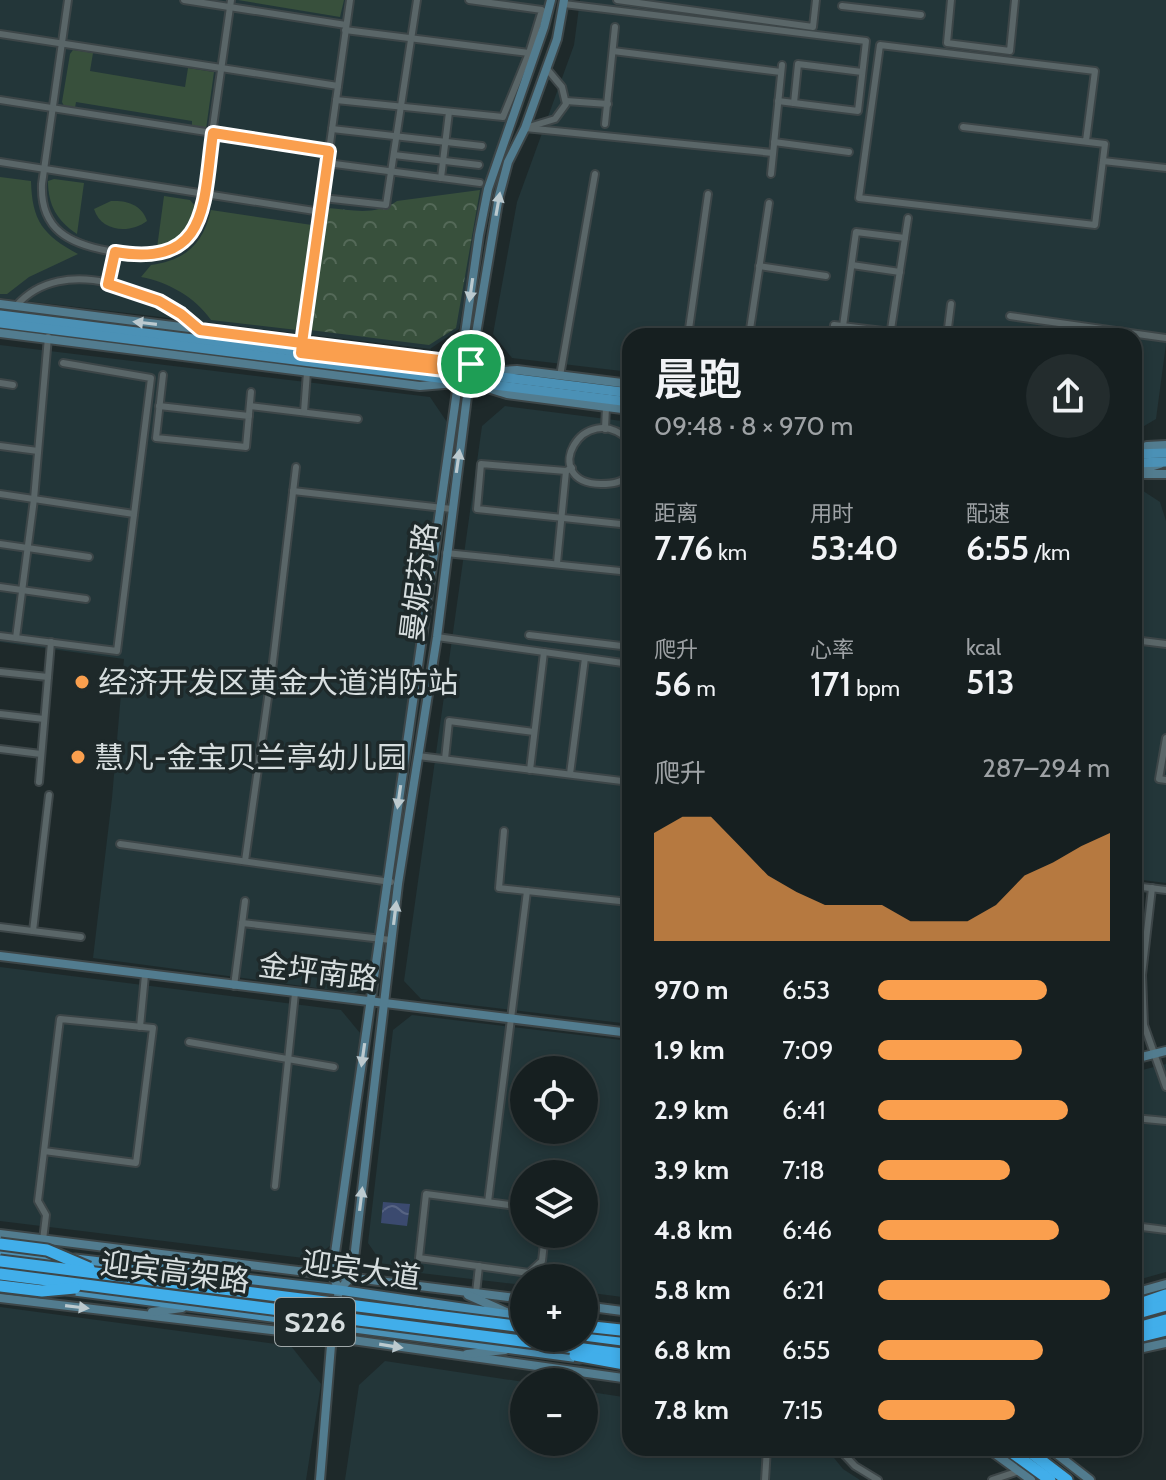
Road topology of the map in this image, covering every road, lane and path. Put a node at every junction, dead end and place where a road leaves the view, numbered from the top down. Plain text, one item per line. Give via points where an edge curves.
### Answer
1 (68, 0) edge
2 (184, 0) edge
3 (350, 0) edge
4 (416, 0) edge
5 (469, 0) edge
6 (551, 0) edge
7 (617, 0) edge
8 (816, 0) edge
9 (887, 0) edge
10 (951, 0) edge
11 (1015, 0) edge
12 (564, 2) edge
13 (231, 4) edge
14 (842, 6) dead end
15 (886, 10) junction
16 (921, 15) dead end
17 (615, 27) dead end
18 (346, 28) junction
19 (0, 34) edge
20 (411, 38) junction
21 (62, 44) junction
22 (613, 51) junction
23 (529, 53) junction
24 (222, 68) junction
25 (547, 69) junction
26 (862, 72) junction
27 (338, 86) junction
28 (0, 100) edge
29 (336, 100) junction
30 (566, 101) junction
31 (778, 101) junction
32 (794, 103) junction
33 (608, 104) junction
34 (401, 106) junction
35 (53, 108) junction
36 (449, 112) junction
37 (605, 124) dead end
38 (963, 127) dead end
39 (525, 128) junction
40 (332, 129) junction
41 (213, 133) junction
42 (396, 138) junction
43 (1086, 141) junction
44 (774, 142) junction
45 (445, 143) junction
46 (482, 146) dead end
47 (329, 151) junction
48 (849, 152) dead end
49 (773, 153) junction
50 (394, 155) junction
51 (443, 161) junction
52 (1103, 161) junction
53 (0, 162) edge
54 (327, 163) junction
55 (479, 165) dead end
56 (1166, 168) edge
57 (44, 169) junction
58 (391, 171) junction
59 (595, 174) dead end
60 (771, 174) dead end
61 (441, 178) junction
62 (480, 183) dead end
63 (204, 194) junction
64 (708, 194) dead end
65 (323, 198) junction
66 (769, 203) dead end
67 (321, 212) junction
68 (908, 218) dead end
69 (905, 238) junction
70 (115, 252) junction
71 (852, 265) junction
72 (759, 266) junction
73 (900, 272) junction
74 (826, 276) dead end
75 (108, 284) junction
76 (0, 304) edge
77 (951, 304) dead end
78 (16, 306) junction
79 (0, 315) edge
80 (1010, 316) dead end
81 (0, 323) edge
82 (843, 326) junction
83 (689, 328) edge
84 (750, 328) edge
85 (834, 328) edge
86 (855, 328) edge
87 (891, 328) edge
88 (948, 328) edge
89 (1095, 328) edge
90 (200, 330) junction
91 (0, 333) edge
92 (49, 334) junction
93 (1142, 335) edge
94 (1166, 338) edge
95 (301, 348) junction
96 (63, 363) dead end
97 (307, 372) junction
98 (163, 375) dead end
99 (560, 376) junction
100 (463, 377) junction
101 (0, 383) edge
102 (622, 383) edge
103 (13, 385) dead end
104 (251, 392) dead end
105 (622, 392) edge
106 (622, 401) edge
107 (159, 406) junction
108 (250, 406) junction
109 (606, 407) junction
110 (622, 409) edge
111 (304, 412) junction
112 (249, 416) junction
113 (358, 419) dead end
114 (605, 429) junction
115 (622, 434) edge
116 (1166, 445) edge
117 (0, 446) edge
118 (1142, 446) edge
119 (1142, 448) edge
120 (38, 451) junction
121 (1166, 453) edge
122 (1142, 454) edge
123 (1166, 462) edge
124 (1142, 463) edge
125 (296, 467) dead end
126 (569, 469) junction
127 (1142, 470) edge
128 (1142, 473) edge
129 (1166, 474) edge
130 (622, 479) edge
131 (293, 491) junction
132 (0, 494) edge
133 (34, 499) junction
134 (440, 508) junction
135 (452, 509) junction
136 (134, 514) junction
137 (562, 517) junction
138 (622, 527) edge
139 (0, 544) edge
140 (28, 548) junction
141 (446, 553) junction
142 (89, 557) dead end
143 (557, 563) junction
144 (622, 570) edge
145 (0, 587) edge
146 (22, 590) junction
147 (86, 599) dead end
148 (529, 635) dead end
149 (0, 636) edge
150 (437, 637) junction
151 (16, 638) junction
152 (1142, 641) edge
153 (51, 642) junction
154 (1166, 644) edge
155 (622, 646) edge
156 (544, 652) junction
157 (585, 658) junction
158 (622, 663) edge
159 (0, 672) edge
160 (48, 677) junction
161 (0, 714) edge
162 (44, 719) junction
163 (534, 732) junction
164 (1166, 738) edge
165 (0, 749) edge
166 (41, 754) junction
167 (418, 756) junction
168 (445, 759) junction
169 (530, 770) junction
170 (570, 774) junction
171 (1166, 780) edge
172 (622, 781) edge
173 (39, 782) dead end
174 (49, 795) dead end
175 (504, 831) dead end
176 (120, 844) dead end
177 (245, 861) junction
178 (387, 882) junction
179 (398, 884) junction
180 (1142, 887) edge
181 (1152, 888) junction
182 (1166, 890) edge
183 (527, 891) junction
184 (245, 901) dead end
185 (622, 901) edge
186 (242, 923) junction
187 (0, 927) edge
188 (33, 931) junction
189 (81, 937) dead end
190 (379, 938) junction
191 (391, 940) junction
192 (0, 956) edge
193 (145, 975) junction
194 (234, 986) junction
195 (295, 993) junction
196 (370, 1002) junction
197 (383, 1004) junction
198 (512, 1020) junction
199 (140, 1027) junction
200 (622, 1032) edge
201 (189, 1042) dead end
202 (1166, 1051) edge
203 (1154, 1054) junction
204 (1142, 1057) edge
205 (288, 1059) junction
206 (334, 1067) dead end
207 (1166, 1087) edge
208 (1142, 1119) edge
209 (1166, 1121) edge
210 (44, 1151) junction
211 (275, 1186) dead end
212 (488, 1202) junction
213 (510, 1205) edge
214 (1142, 1227) edge
215 (1166, 1230) edge
216 (0, 1234) edge
217 (43, 1240) junction
218 (0, 1247) edge
219 (543, 1248) edge
220 (195, 1258) junction
221 (0, 1261) edge
222 (479, 1266) junction
223 (144, 1268) junction
224 (100, 1273) junction
225 (0, 1274) edge
226 (332, 1274) junction
227 (352, 1276) junction
228 (0, 1284) edge
229 (1166, 1284) edge
230 (99, 1286) junction
231 (339, 1290) junction
232 (460, 1291) junction
233 (1142, 1291) edge
234 (476, 1293) junction
235 (1166, 1296) edge
236 (510, 1297) edge
237 (0, 1298) edge
238 (1142, 1304) edge
239 (1166, 1305) edge
240 (190, 1306) junction
241 (598, 1308) edge
242 (622, 1311) edge
243 (1142, 1312) edge
244 (510, 1314) edge
245 (139, 1315) junction
246 (510, 1318) edge
247 (510, 1319) edge
248 (1166, 1320) edge
249 (333, 1325) junction
250 (1142, 1327) edge
251 (421, 1328) junction
252 (598, 1328) edge
253 (1166, 1329) edge
254 (622, 1330) edge
255 (1142, 1336) edge
256 (331, 1337) junction
257 (598, 1337) edge
258 (622, 1340) edge
259 (1166, 1343) edge
260 (510, 1348) edge
261 (1142, 1348) edge
262 (510, 1350) edge
263 (540, 1352) edge
264 (622, 1354) edge
265 (450, 1355) junction
266 (622, 1363) edge
267 (622, 1363) edge
268 (622, 1378) edge
269 (766, 1456) edge
270 (846, 1456) edge
271 (998, 1456) edge
272 (1017, 1456) edge
273 (1036, 1456) edge
274 (1059, 1456) edge
275 (1019, 1471) junction
276 (320, 1480) edge
277 (765, 1480) edge
278 (878, 1480) edge
279 (992, 1480) edge
280 (1031, 1480) edge
281 (1050, 1480) edge
282 (1067, 1480) edge
283 (1090, 1480) edge

1 - 21 street
2 - 13 street
3 - 18 street
4 - 20 street
5 - 23 street via 542,10
6 -> 100 street, 曼妮芬路 via 488,189
7 - 8 street via 813,27
9 - 15 street
10 - 11 street via 947,43 1010,51
12 - 25 street, 曼妮芬路
12 - 26 street via 866,41
13 - 18 street
13 - 24 street
14 - 15 street
15 - 16 street
17 - 22 street
18 - 20 street
18 - 27 street
19 - 21 street
20 - 23 street
20 - 34 street
21 - 24 street
21 - 35 street
22 - 31 street via 782,68
22 - 33 street
23 - 36 street via 503,117
24 - 27 street
24 - 41 street
25 - 30 street
25 - 39 street, 曼妮芬路
26 - 32 street via 798,64
26 - 32 street via 858,111
27 - 29 street
28 - 35 street
29 - 34 street
29 - 40 street
30 - 33 street
30 - 39 street via 555,119
31 - 32 street
31 - 44 street
33 - 37 street
34 - 36 street
34 - 42 street
35 - 41 street
35 - 57 street
36 - 45 street
38 - 43 street
39 - 49 street
100 -> 39 street, 曼妮芬路 via 499,196
40 - 42 street
40 - 47 street
41 - 47 street
41 - 63 street
42 - 45 street
42 - 50 street
43 - 52 street via 1105,144
43 - 52 street via 1095,71 880,45 859,198 1095,225
44 - 48 street
44 - 49 street
45 - 46 street
45 - 51 street
47 - 54 street
49 - 60 street
50 - 51 street
50 - 58 street
51 - 55 street
51 - 61 street
52 - 56 street
53 - 57 street
54 - 58 street
54 - 65 street
57 - 63 street
57 - 70 street via 42,198 53,225 79,244
58 - 61 street
58 - 65 street via 386,205
59 - 99 street
61 - 62 street
63 - 67 street
63 - 70 street via 197,225 176,247 146,256
64 - 83 street
65 - 67 street
66 - 72 street
67 - 95 street
68 - 69 street
69 - 71 street via 856,232
69 - 73 street
70 - 75 street
71 - 73 street
71 - 82 street
72 - 74 street
72 - 84 street
73 - 87 street
75 - 78 street via 59,280 35,289
75 - 90 street via 159,301
76 - 78 street
77 - 88 street
90 -> 78 street
79 - 95 main road
80 - 89 street
81 - 92 main road
82 - 85 street
82 - 86 street
90 - 95 street
91 - 92 street
92 - 97 street
92 - 100 main road
92 - 120 street
93 - 94 street
95 - 100 main road
95 - 100 street via 426,358
96 - 136 street via 151,378
97 - 100 street via 420,386
97 - 111 street
98 - 107 street
99 - 100 street via 517,370
99 - 102 street
100 - 105 main road
100 - 106 main road
100 - 109 street via 507,394
100 - 134 street, 曼妮芬路
135 -> 100 street, 曼妮芬路
101 - 103 street
104 - 108 street
107 - 112 street
107 - 112 street via 156,438 246,447
108 - 111 street
108 - 112 street
109 - 110 street
109 - 114 street
111 - 113 street
114 - 115 street
114 - 126 street via 576,439
116 - 118 street
117 - 120 street
119 - 121 street
120 - 133 street
121 - 122 main road
123 - 124 main road
123 - 127 street
125 - 131 street
126 - 130 street via 594,484
126 - 137 street
126 - 137 street via 481,464 477,509
128 - 129 street
131 - 134 street
131 - 177 street
132 - 133 street
133 - 136 street
133 - 140 street
134 - 135 street
134 -> 178 street, 曼妮芬路
135 - 141 street, 曼妮芬路
136 - 153 street via 117,651
137 - 138 street
137 - 143 street
139 - 140 street
140 - 142 street
140 - 146 street
141 - 143 street
141 - 150 street, 曼妮芬路
143 - 144 street
145 - 146 street
146 - 147 street
146 - 151 street
148 - 155 street
149 - 151 street
150 - 156 street
150 - 167 street, 曼妮芬路
151 - 153 street
152 - 154 street
153 - 160 street
156 - 157 street
156 - 163 street
157 - 158 street
157 - 170 street
159 - 160 street
160 - 162 street
161 - 162 street
162 - 166 street
163 - 168 street via 449,721
163 - 169 street
164 - 171 street via 1159,779
165 - 166 street
166 - 173 street
167 - 168 street
167 - 179 street, 曼妮芬路
168 - 169 street
169 - 170 street
170 - 172 street
174 - 188 street
175 - 183 street via 499,888
176 - 177 street
177 - 178 street
178 - 179 street
178 - 190 street, 曼妮芬路
191 -> 179 street, 曼妮芬路
180 - 181 street
181 - 182 street
181 - 203 street via 1142,975 1144,1025
183 - 185 street
183 - 198 street
184 - 186 street
186 - 190 street
186 - 194 street
187 - 188 street
188 - 189 street
190 - 191 street
190 - 196 street, 曼妮芬路
191 - 197 street, 曼妮芬路
192 - 193 street, 金坪南路
193 - 194 street, 金坪南路
193 - 199 street
194 - 195 street, 金坪南路
195 - 196 street, 金坪南路
195 - 205 street
196 - 197 street, 金坪南路
196 -> 226 street, 曼妮芬路
197 - 198 street, 金坪南路
227 -> 197 street, 曼妮芬路
198 - 200 street, 金坪南路
198 - 212 street
199 - 210 street via 60,1019
199 - 210 street via 153,1028 136,1163
201 - 205 street
202 - 203 street
203 - 204 street
203 - 207 street
205 - 206 street
205 - 211 street
208 - 209 street
210 - 217 street via 38,1201 46,1215
212 - 213 street
212 - 222 street via 426,1194 419,1258
214 - 215 street
216 - 217 street, 迎宾大道
217 - 220 street, 迎宾大道
218 - 223 main road, 迎宾大道 / S226
218 - 224 highway, bridge via 47,1250
219 - 222 street via 542,1261 529,1273
220 - 223 street
220 - 226 street, 迎宾大道
221 - 224 highway, 迎宾高架路, bridge
222 - 234 street
223 - 231 main road, 迎宾大道 / S226
224 - 247 highway, 迎宾高架路, bridge
225 - 230 highway, 迎宾高架路, bridge
226 - 227 street, 迎宾大道
226 - 231 street
227 - 231 street
227 - 232 street, 迎宾大道
228 - 230 highway, bridge via 42,1291
228 - 240 main road, 迎宾大道 / S226
229 - 233 street
230 - 251 highway, 迎宾高架路, bridge
231 - 246 main road, 迎宾大道 / S226
231 - 249 street
232 - 234 street, 迎宾大道
232 - 244 street
234 - 236 street, 迎宾大道
235 - 238 highway
237 -> 245 street
239 - 243 highway
240 - 245 street
240 - 249 main road, 迎宾大道 / S226
241 - 242 street
245 - 256 street
248 - 250 highway
249 - 256 street
249 - 260 main road, 迎宾大道 / S226
251 - 264 highway, 迎宾高架路, bridge
251 - 266 highway, bridge
252 - 254 highway, bridge
253 - 255 highway
256 -> 265 street
256 - 276 street
257 - 258 highway
259 - 261 street
262 - 265 street
263 - 267 main road, 迎宾大道 / S226
265 - 268 street
269 - 277 street
270 - 278 street
271 - 275 street
272 - 281 highway
273 - 282 highway
274 - 283 street
275 - 279 street
275 - 280 street

